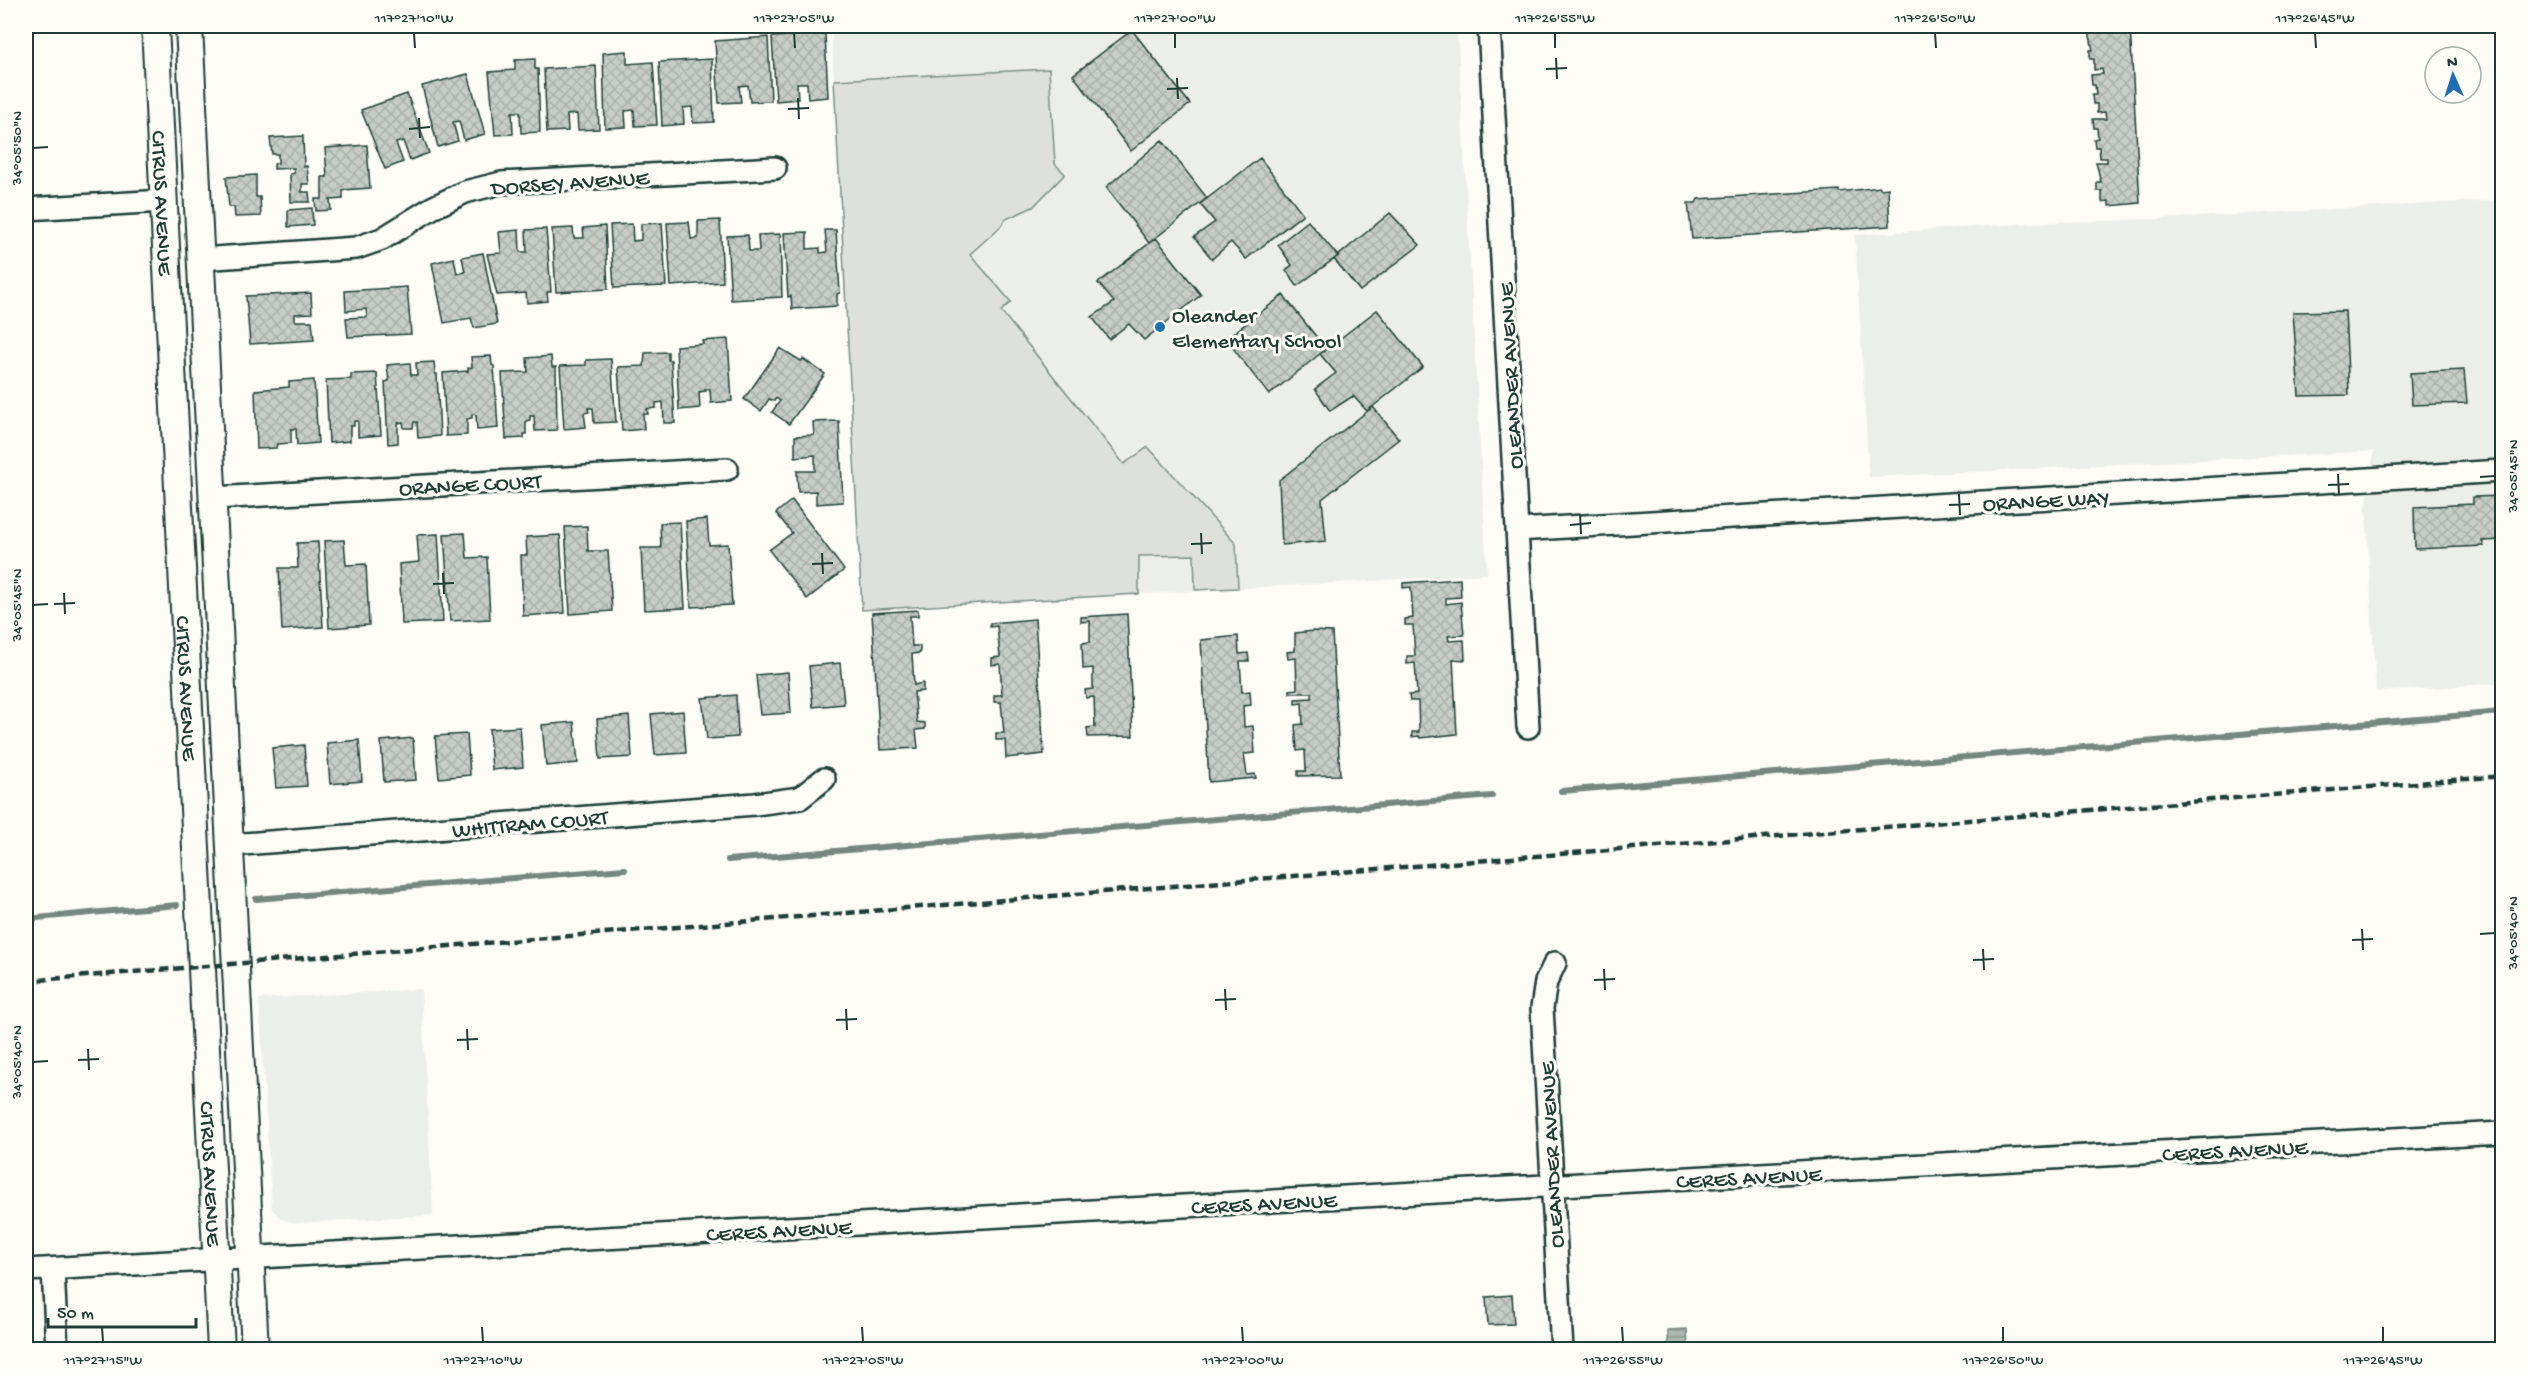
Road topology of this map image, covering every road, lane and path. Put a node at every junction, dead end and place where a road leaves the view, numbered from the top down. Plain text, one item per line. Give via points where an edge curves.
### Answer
1 (155, 26) edge
2 (189, 26) edge
3 (1489, 26) edge
4 (775, 168) dead end
5 (164, 201) junction
6 (26, 209) edge
7 (201, 259) junction
8 (727, 469) dead end
9 (2502, 471) edge
10 (213, 498) junction
11 (1517, 530) junction
12 (1528, 727) dead end
13 (824, 778) dead end
14 (230, 845) junction
15 (1555, 963) dead end
16 (2502, 1133) edge
17 (1552, 1187) junction
18 (249, 1258) junction
19 (216, 1260) junction
20 (53, 1269) junction
21 (26, 1270) edge
22 (57, 1350) edge
23 (221, 1350) edge
24 (255, 1350) edge
25 (1562, 1350) edge

1 - 5 main road, CITRUS AVENUE
2 - 7 main road, CITRUS AVENUE
3 - 11 street, OLEANDER AVENUE
4 - 7 street, DORSEY AVENUE via 501,183 465,192 382,239 356,248
5 - 6 street
5 - 19 main road, CITRUS AVENUE
7 - 10 main road, CITRUS AVENUE
8 - 10 street, ORANGE COURT
9 - 11 street, ORANGE WAY
10 - 14 main road, CITRUS AVENUE
11 - 12 street, OLEANDER AVENUE
13 - 14 street, WHITTRAM COURT via 800,798 755,804
14 - 18 main road, CITRUS AVENUE
15 - 17 street, OLEANDER AVENUE via 1546,982 1542,1008
16 - 17 street, CERES AVENUE
17 - 18 street, CERES AVENUE
17 - 25 street, OLEANDER AVENUE
18 - 19 street, CERES AVENUE
18 - 24 main road, CITRUS AVENUE
19 - 20 street, CERES AVENUE
19 - 23 main road, CITRUS AVENUE
20 - 21 street, CERES AVENUE
20 - 22 street

